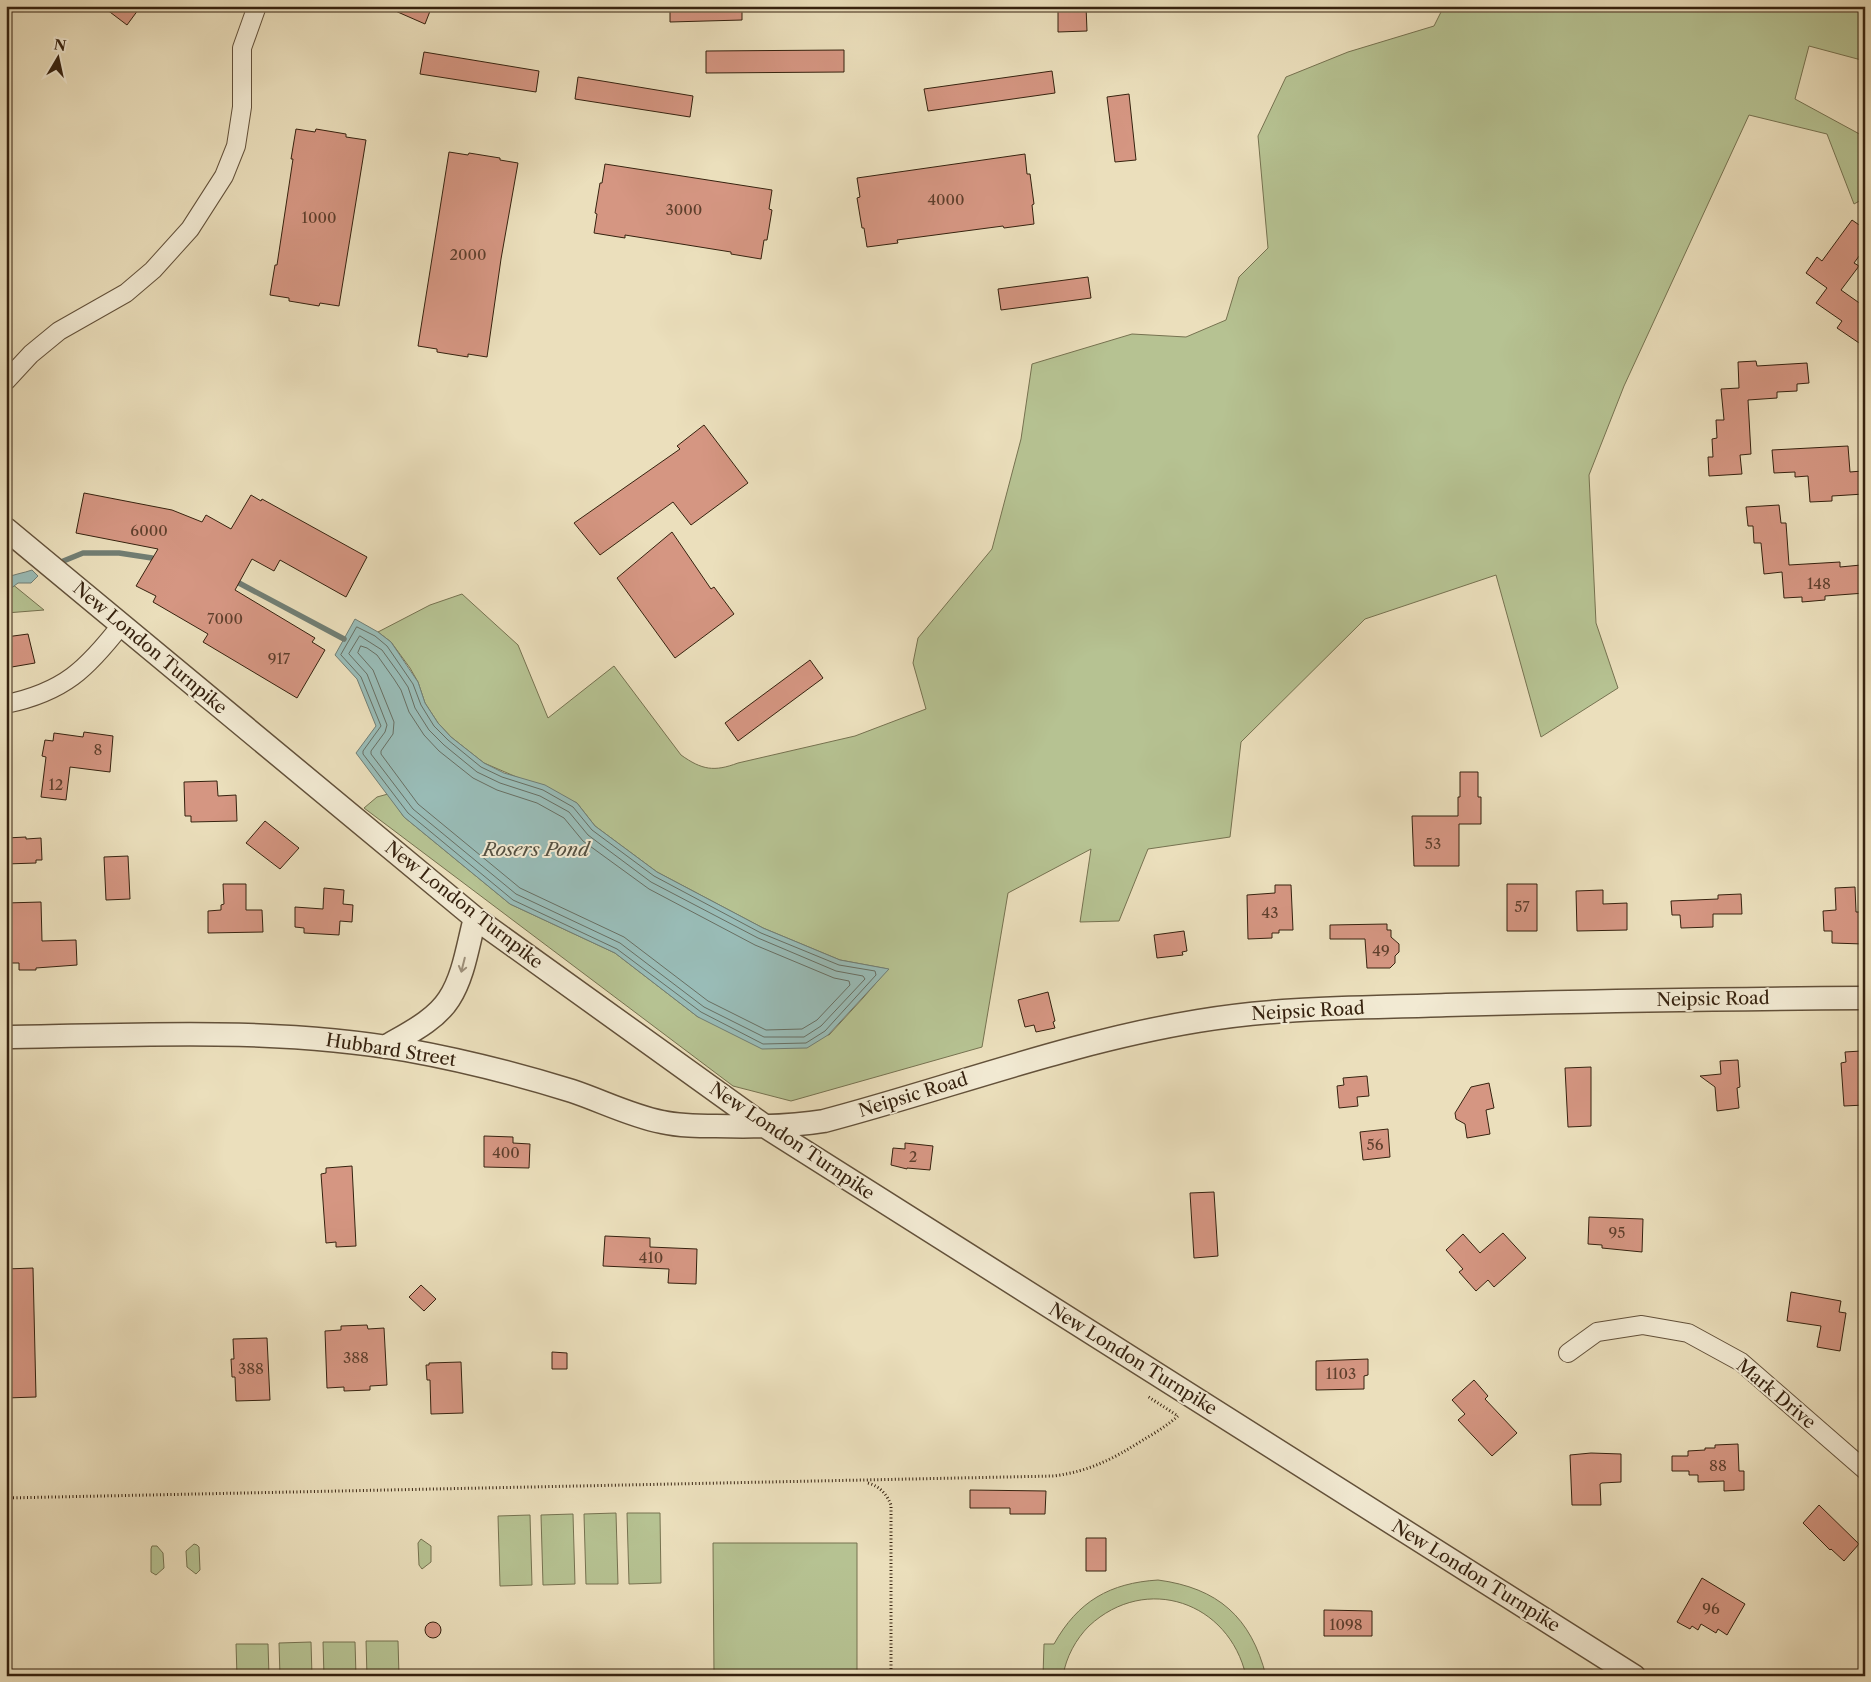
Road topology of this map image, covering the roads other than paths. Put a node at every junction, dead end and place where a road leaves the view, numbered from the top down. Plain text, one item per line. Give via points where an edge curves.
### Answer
1 (257, 6) edge
2 (6, 381) edge
3 (6, 390) edge
4 (6, 529) edge
5 (122, 624) junction
6 (6, 704) edge
7 (475, 918) junction
8 (1865, 998) edge
9 (6, 1037) edge
10 (385, 1047) junction
11 (766, 1127) junction
12 (1568, 1353) dead end
13 (1865, 1470) edge
14 (1634, 1676) edge

1 - 2 street via 242,48 242,107 236,146 224,176 190,229 140,281 59,331
2 - 3 street
4 - 5 street, New London Turnpike
5 - 6 street via 91,663 63,684 44,694
5 - 7 street, New London Turnpike
7 -> 10 street via 460,975 449,999 423,1024
7 - 11 street, New London Turnpike
8 - 11 street, Neipsic Road via 1600,1000 1306,1009 1252,1014 1198,1021 1062,1052 824,1121
9 - 10 street, Hubbard Street via 268,1036
10 - 11 street, Hubbard Street via 458,1060 542,1082 663,1123
11 - 14 street, New London Turnpike
12 - 13 street, Mark Drive via 1596,1332 1642,1325 1688,1333 1741,1362

